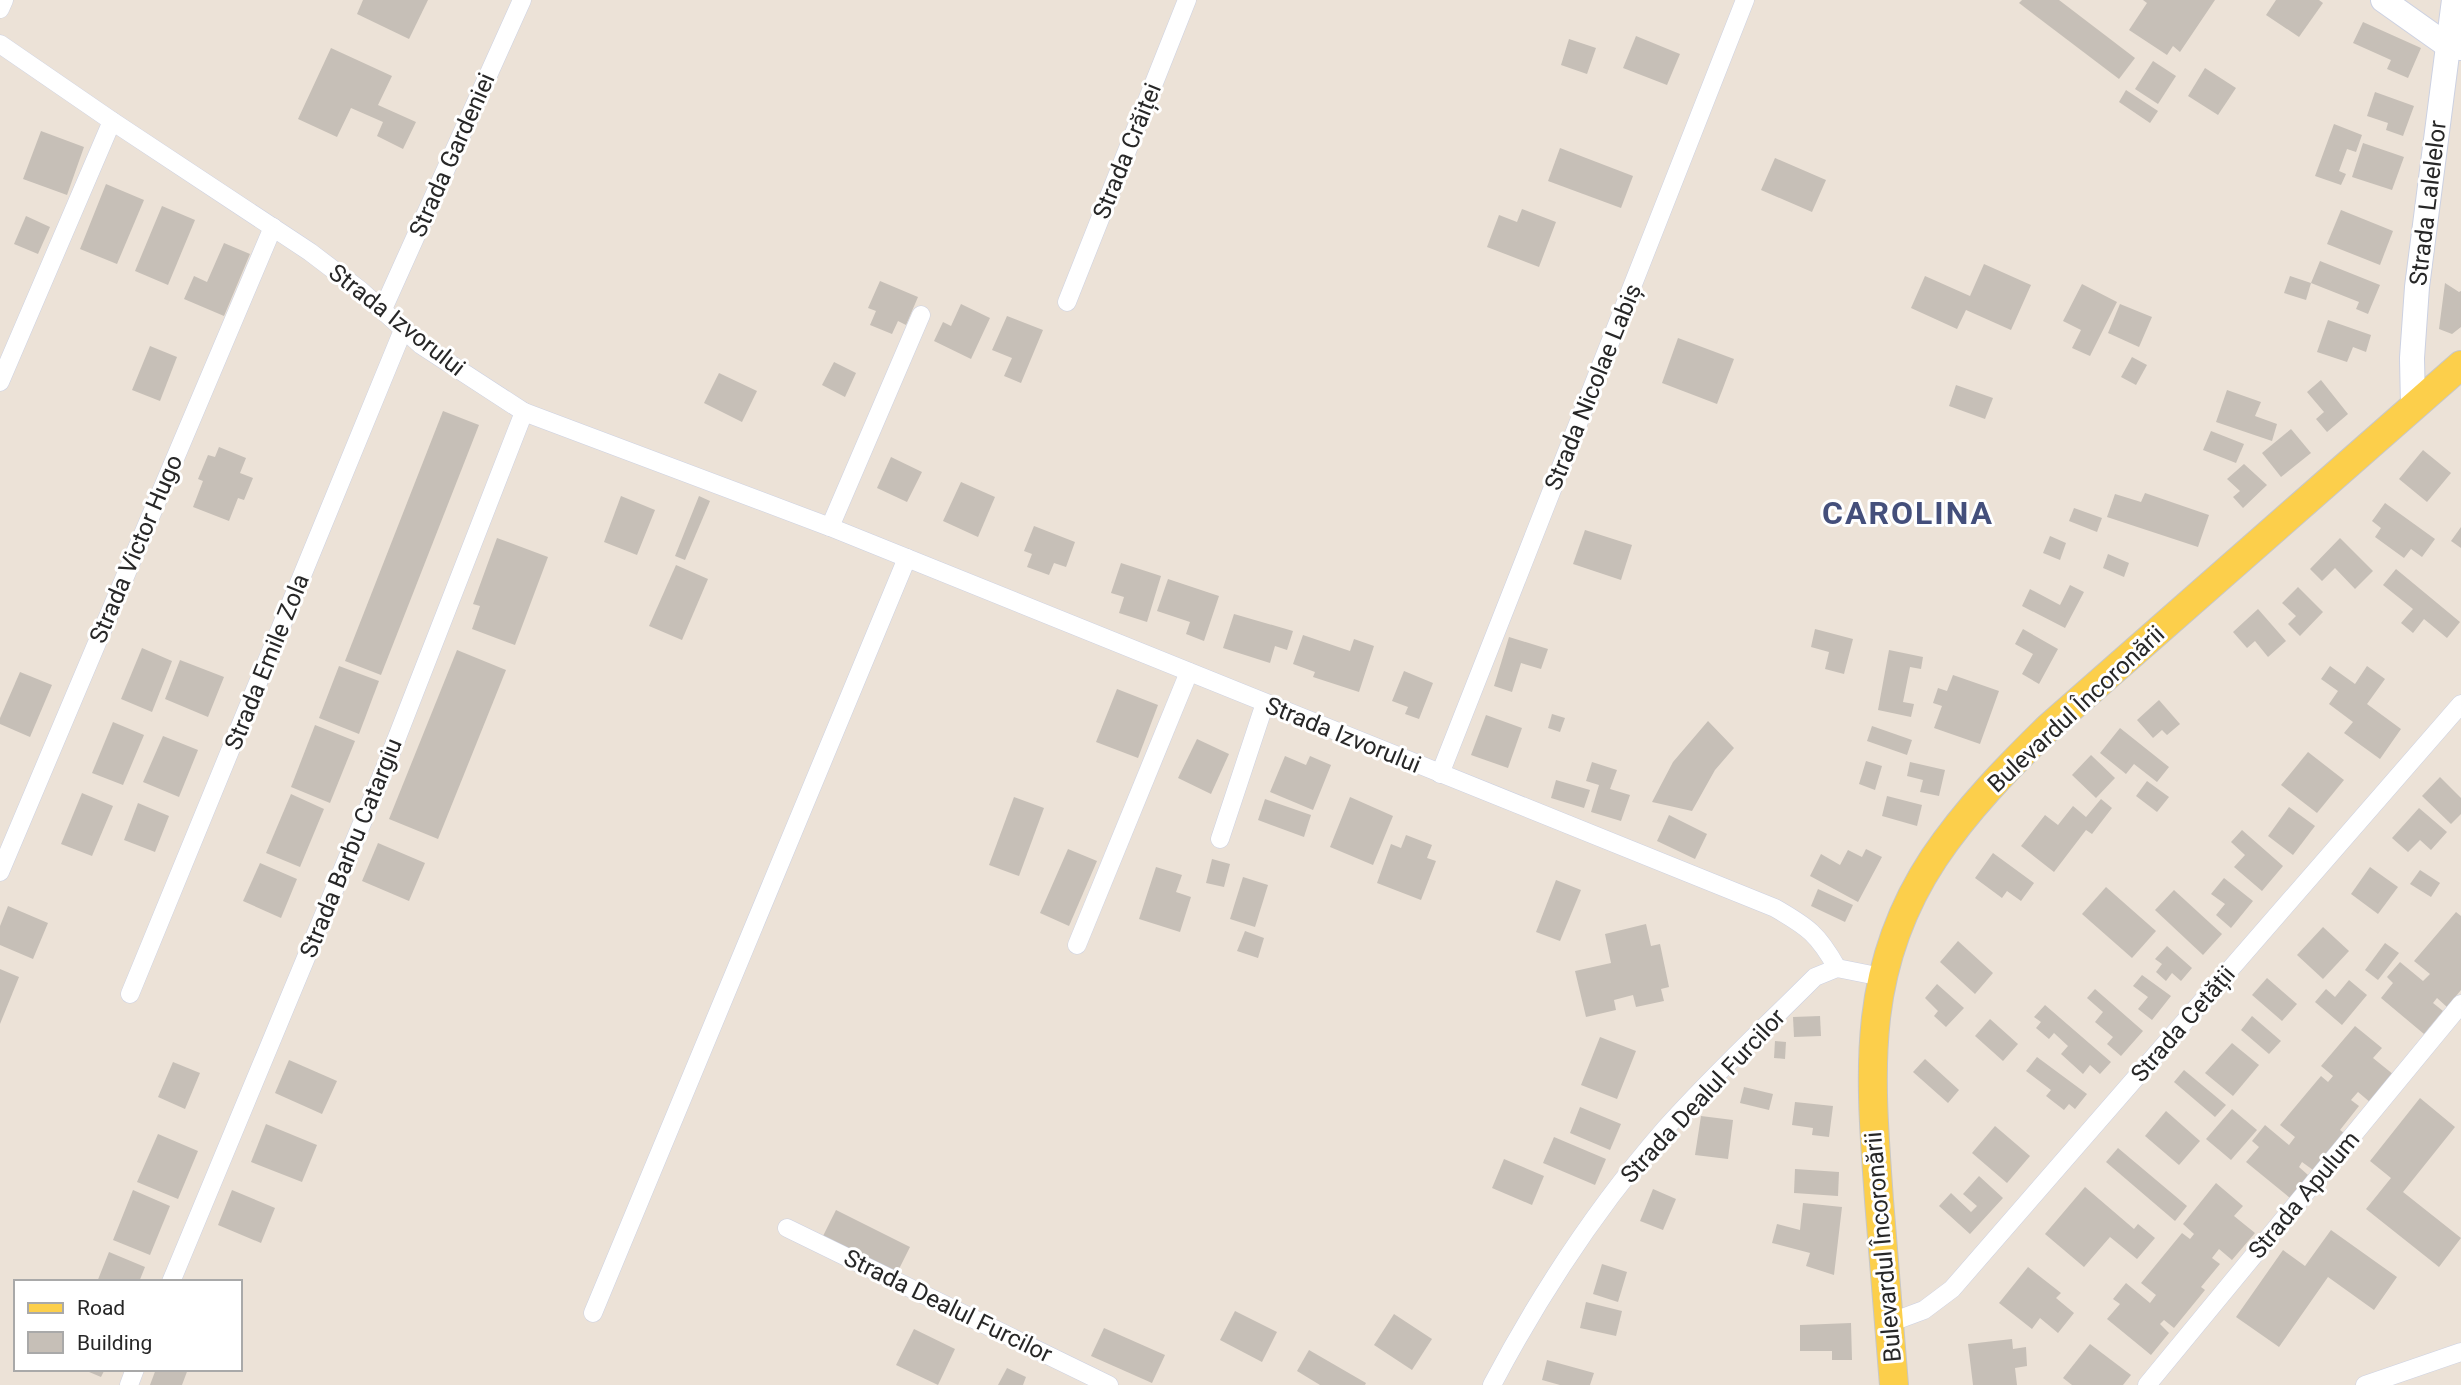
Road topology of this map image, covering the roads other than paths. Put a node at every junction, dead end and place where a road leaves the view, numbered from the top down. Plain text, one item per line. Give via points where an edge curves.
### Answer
1 (4, 0) edge
2 (522, 0) edge
3 (1187, 0) edge
4 (1745, 0) edge
5 (2383, 0) edge
6 (2454, 0) edge
7 (0, 9) edge
8 (0, 44) edge
9 (2455, 47) edge
10 (112, 121) junction
11 (273, 227) junction
12 (1067, 302) dead end
13 (383, 310) junction
14 (921, 315) dead end
15 (403, 330) junction
16 (2457, 372) edge
17 (0, 382) edge
18 (2413, 406) junction
19 (524, 412) junction
20 (830, 527) junction
21 (907, 558) junction
22 (1189, 672) junction
23 (1265, 703) junction
24 (2459, 710) edge
25 (1440, 774) junction
26 (1220, 839) dead end
27 (2, 861) edge
28 (1077, 945) dead end
29 (1837, 968) junction
30 (1882, 977) junction
31 (130, 994) dead end
32 (2461, 1004) edge
33 (787, 1228) dead end
34 (173, 1280) edge
35 (593, 1313) dead end
36 (1889, 1323) junction
37 (2461, 1352) edge
38 (1109, 1385) edge
39 (1492, 1385) edge
40 (1894, 1385) edge
41 (2147, 1385) edge
42 (2365, 1385) edge

1 - 7 street
2 - 13 street, Strada Gardeniei
3 - 12 street, Strada Crăiței
4 - 25 street, Strada Nicolae Labiș
5 - 9 main road
6 - 9 main road, Strada Lalelelor
8 - 10 street, Strada Izvorului
9 - 18 main road, Strada Lalelelor via 2417,286
10 - 11 street, Strada Izvorului
10 - 17 street
11 - 13 street, Strada Izvorului
11 - 27 street, Strada Victor Hugo
13 - 15 street, Strada Izvorului
14 - 20 street
15 - 19 street, Strada Izvorului
15 - 31 street, Strada Emile Zola
16 - 18 main road, Bulevardul Încoronării
18 - 30 main road, Bulevardul Încoronării via 2007,768 1933,860 1910,903
19 - 20 street, Strada Izvorului
19 - 34 street, Strada Barbu Catargiu via 387,763
20 - 21 street, Strada Izvorului
21 - 22 street, Strada Izvorului
21 - 35 street
22 - 23 street, Strada Izvorului
22 - 28 street
23 - 25 street, Strada Izvorului
23 - 26 street
24 - 36 street, Strada Cetății via 1952,1289 1924,1310
25 - 29 street, Strada Izvorului via 1775,908 1821,940
29 - 30 street
29 - 39 street, Strada Dealul Furcilor via 1815,977 1667,1127 1631,1170 1566,1259
30 - 36 main road, Bulevardul Încoronării via 1871,1077
32 - 41 street, Strada Apulum
33 - 38 street, Strada Dealul Furcilor
36 - 40 main road, Bulevardul Încoronării
37 - 42 street

